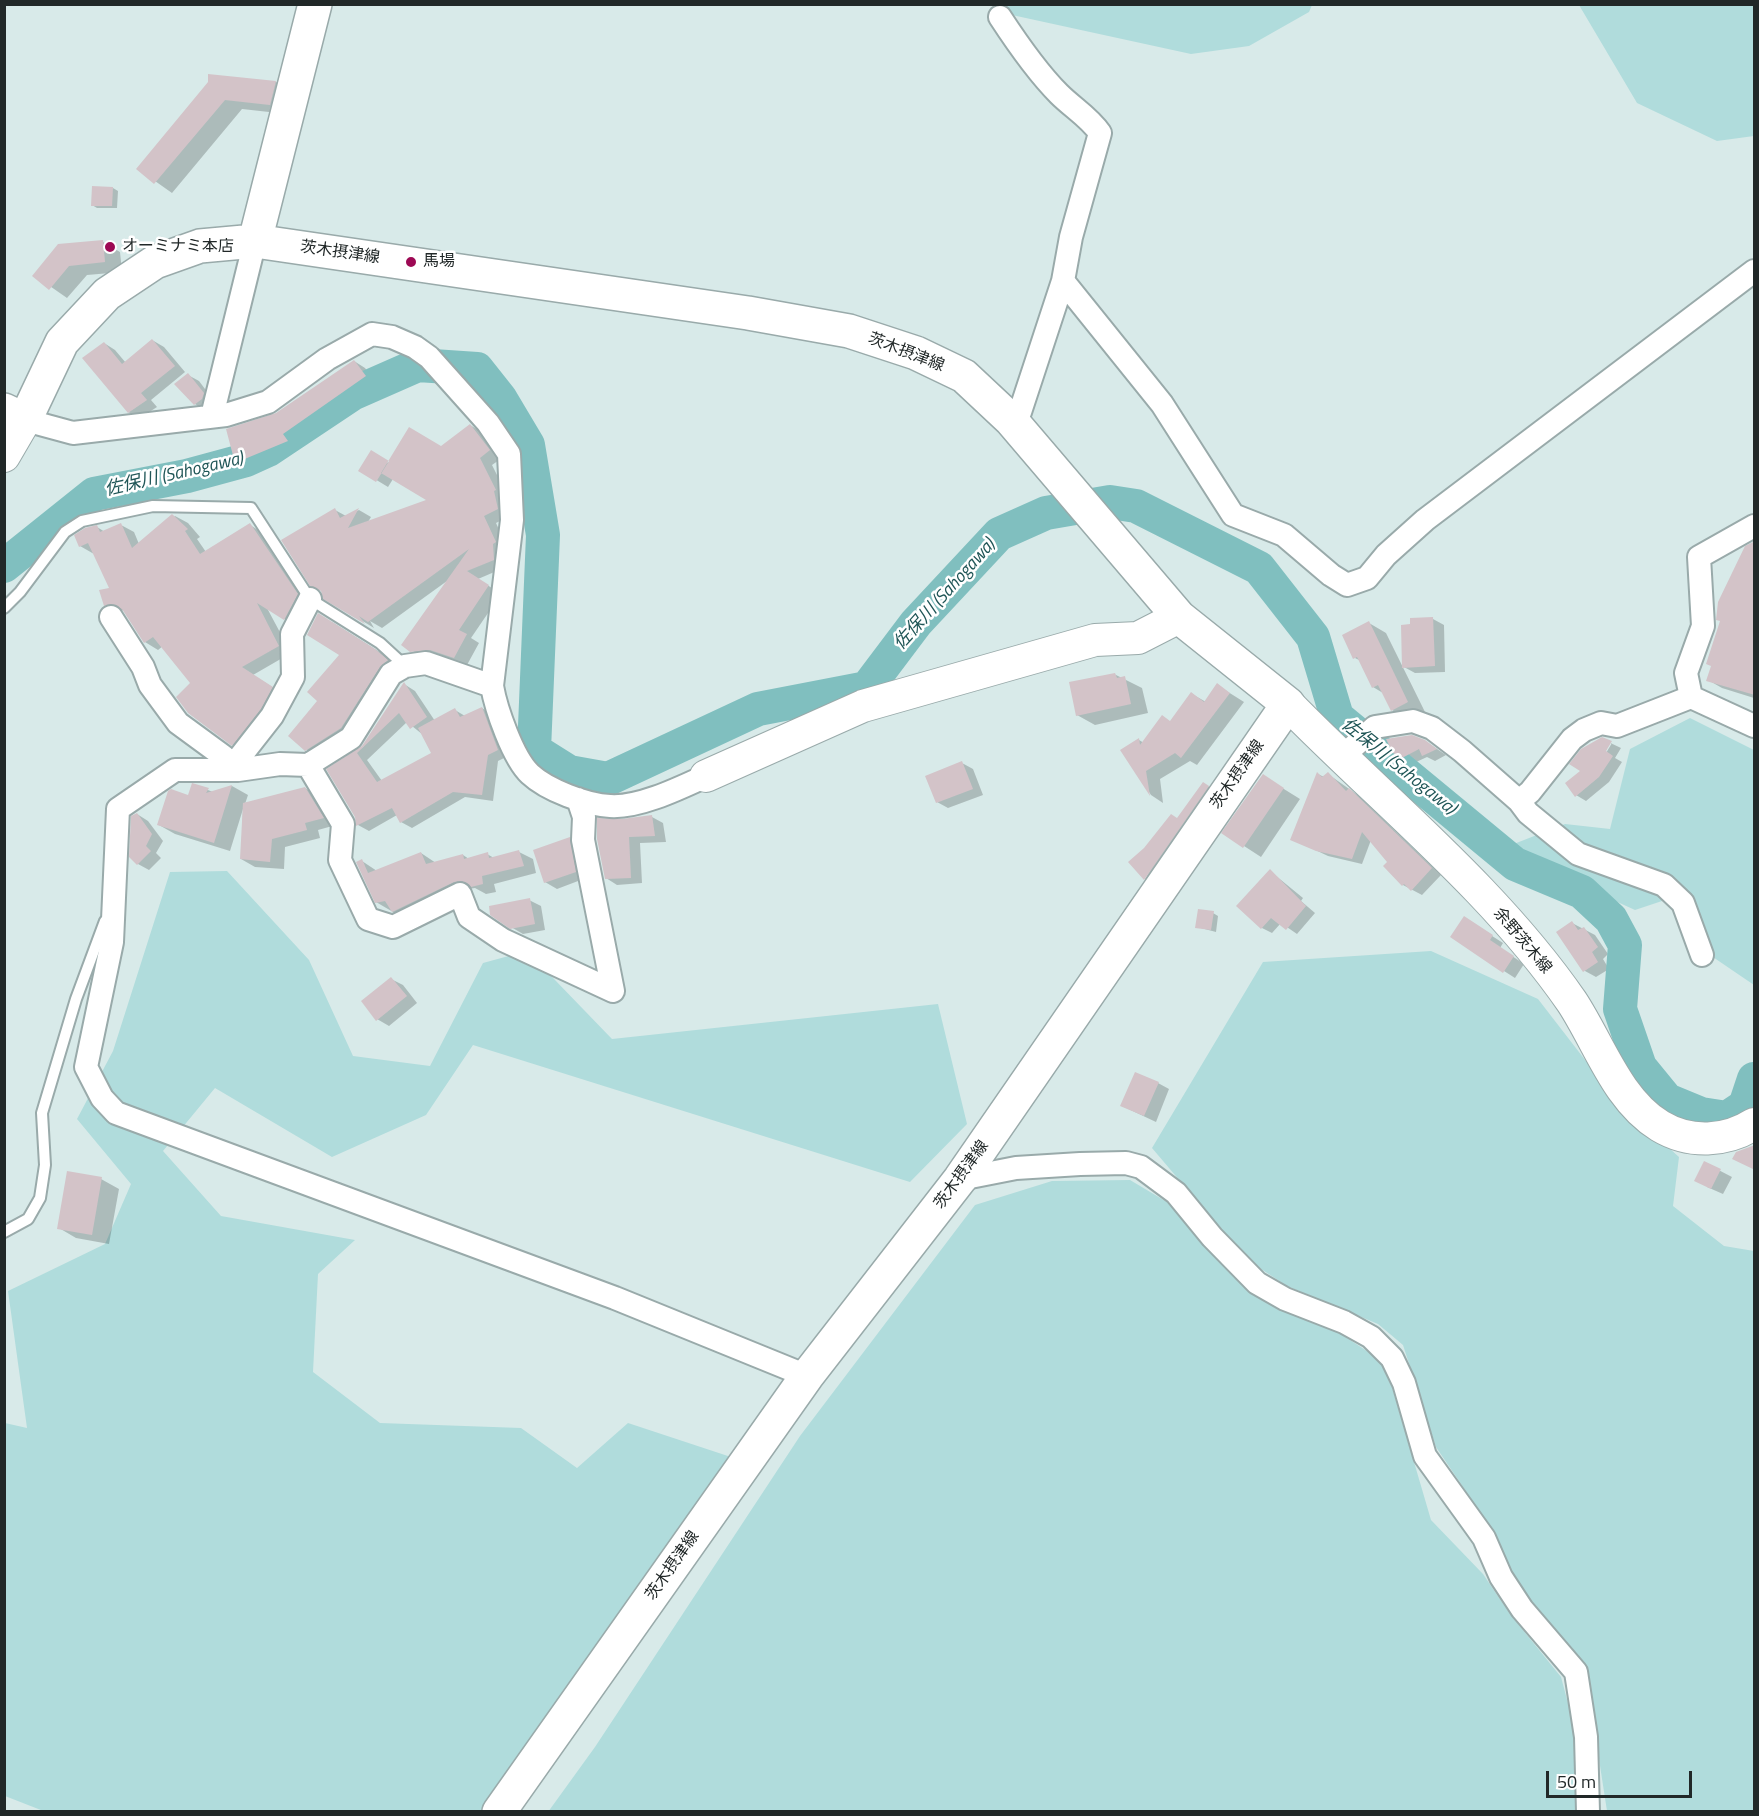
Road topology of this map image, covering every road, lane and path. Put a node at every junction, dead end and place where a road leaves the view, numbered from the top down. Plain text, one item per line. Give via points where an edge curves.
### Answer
1 (315, 4) edge
2 (1000, 16) dead end
3 (255, 241) junction
4 (1755, 271) edge
5 (1063, 281) junction
6 (15, 415) edge
7 (212, 416) junction
8 (1011, 420) junction
9 (4, 456) edge
10 (1755, 526) edge
11 (310, 599) junction
12 (4, 608) edge
13 (111, 617) dead end
14 (1179, 617) junction
15 (405, 666) junction
16 (492, 686) junction
17 (1691, 697) junction
18 (1288, 704) junction
19 (1755, 726) edge
20 (1341, 759) junction
21 (308, 765) junction
22 (235, 769) junction
23 (706, 776) joint
24 (578, 799) junction
25 (1519, 801) junction
26 (115, 889) junction
27 (1702, 955) dead end
28 (1755, 1124) edge
29 (960, 1179) junction
30 (4, 1232) edge
31 (807, 1376) junction
32 (499, 1812) edge
33 (1587, 1812) edge

1 - 3 main road
2 - 5 street via 1059,94 1100,133
3 - 6 main road, 茨木摂津線 via 200,246 177,254 155,262 107,294 62,342
3 - 7 street
3 - 8 main road, 茨木摂津線 via 681,303 849,332 916,353 964,376
4 - 5 street via 1425,520 1367,578 1347,585 1284,536 1233,515 1162,404
5 - 8 street via 1020,412
6 - 7 street via 73,433
6 - 9 main road
7 - 16 street via 268,402 327,359 372,334 392,337 429,357 488,423 509,454 512,520
8 - 14 main road, 茨木摂津線
10 - 17 street via 1699,557 1703,626 1686,673
11 - 12 lane via 251,508 153,506 74,525 64,532
11 - 15 lane via 380,644
11 - 22 street via 292,634 293,677 272,716
13 - 22 street via 150,685 178,723
14 - 18 main road, 茨木摂津線
14 - 23 main road via 1138,638 1095,640 863,706
15 - 16 street via 426,663
15 - 21 street via 391,674 351,738
16 - 24 street via 508,736 530,773
17 - 19 street
17 - 25 street via 1617,726 1601,723 1584,730
18 - 20 main road, 余野茨木線
18 - 29 main road, 茨木摂津線
20 - 25 street via 1376,727 1413,721 1432,728
20 - 28 main road, 余野茨木線 via 1504,916 1571,1002 1641,1112 1684,1137 1718,1140
21 - 22 street
21 - 24 street via 343,824 340,860 368,919 393,927 460,894 469,917 503,940 613,991
22 - 26 street via 175,770 118,809
23 - 24 street via 662,797 611,806
25 - 27 street via 1578,854 1664,885 1683,903
26 - 30 lane via 42,1113 45,1165 40,1198 28,1219
26 - 31 street via 112,942 86,1067 102,1098 116,1113 615,1298
29 - 31 main road, 茨木摂津線
29 - 33 street via 1016,1168 1126,1162 1141,1167 1176,1193 1257,1283 1285,1299 1344,1322 1371,1337 1392,1358 1404,1383 1425,1456 1484,1538 1501,1577 1522,1609 1576,1672 1586,1737
31 - 32 main road, 茨木摂津線

